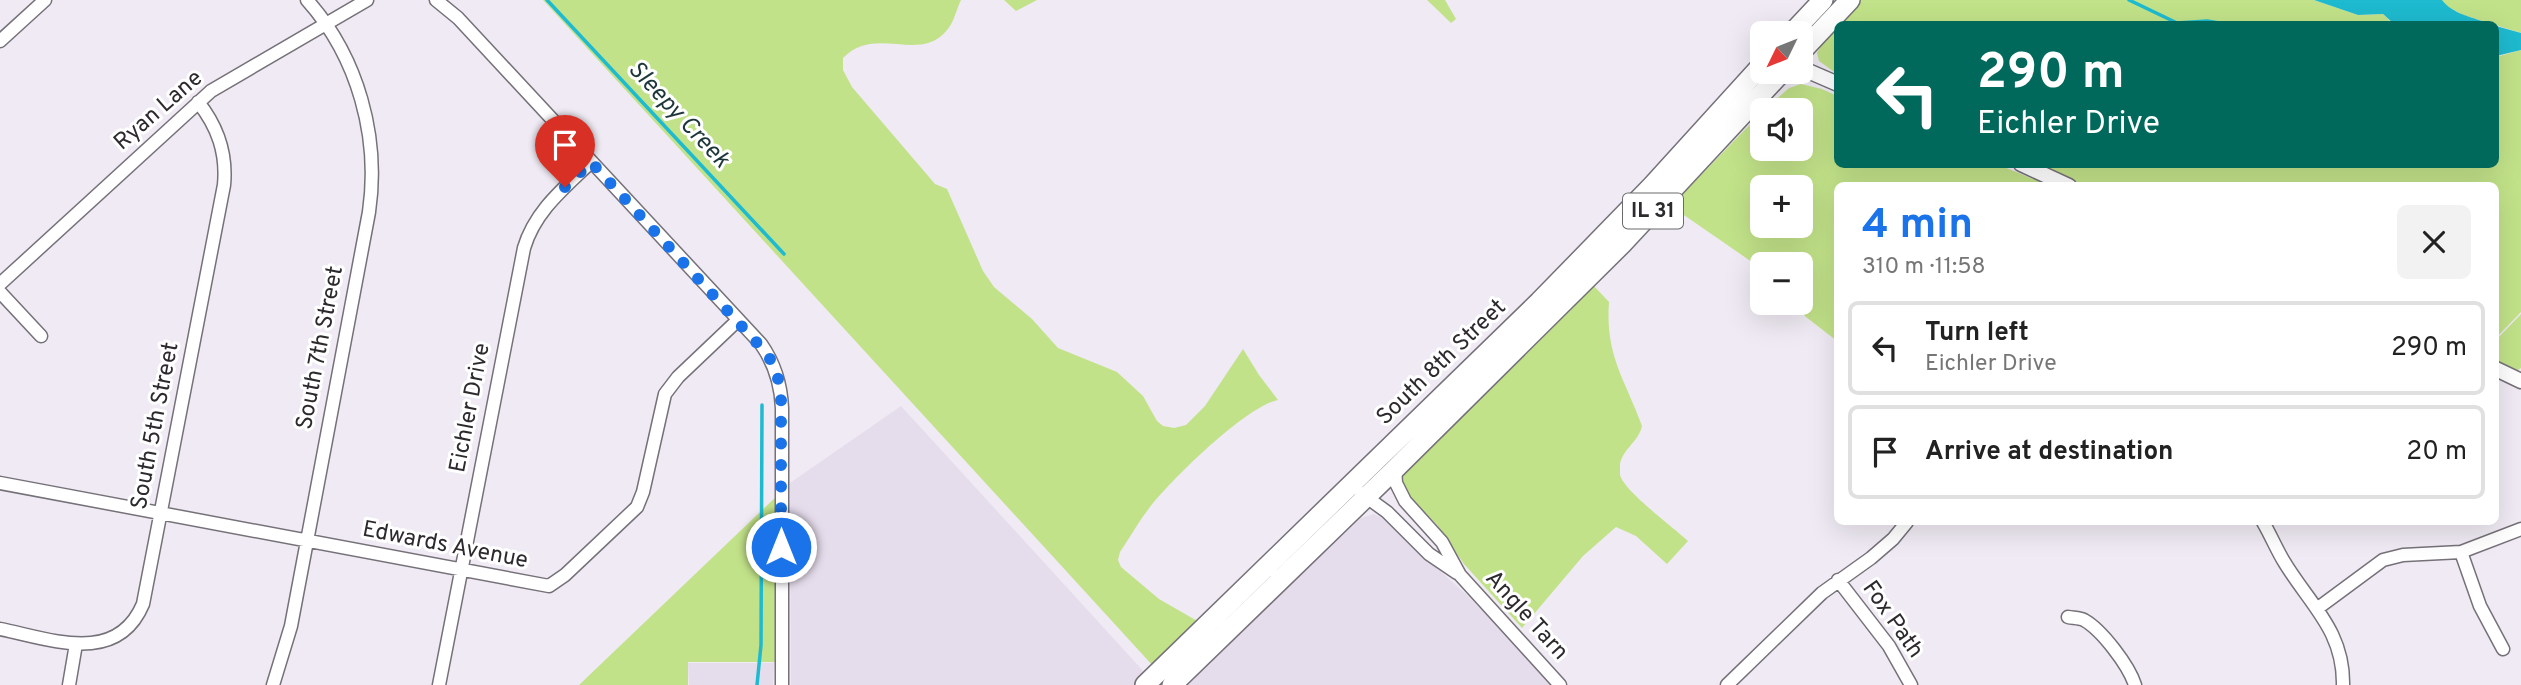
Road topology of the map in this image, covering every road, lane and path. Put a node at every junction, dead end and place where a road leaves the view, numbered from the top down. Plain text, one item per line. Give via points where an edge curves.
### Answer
1 (45, 0) edge
2 (307, 0) edge
3 (367, 0) edge
4 (436, 0) edge
5 (1823, 0) edge
6 (1850, 0) edge
7 (1803, 21) edge
8 (326, 23) junction
9 (1813, 39) edge
10 (0, 41) edge
11 (1813, 73) edge
12 (1750, 78) edge
13 (1834, 82) edge
14 (1771, 84) edge
15 (198, 102) junction
16 (591, 162) junction
17 (2030, 168) edge
18 (2060, 182) edge
19 (0, 284) edge
20 (0, 292) edge
21 (738, 320) junction
22 (41, 336) dead end
23 (2499, 370) edge
24 (2521, 381) edge
25 (1395, 469) junction
26 (0, 482) edge
27 (1359, 491) junction
28 (160, 513) junction
29 (1905, 525) edge
30 (2265, 525) edge
31 (2521, 529) edge
32 (306, 541) junction
33 (2461, 552) junction
34 (462, 571) junction
35 (1460, 575) junction
36 (1838, 580) junction
37 (2318, 608) junction
38 (2068, 617) dead end
39 (0, 629) edge
40 (76, 644) junction
41 (2503, 649) dead end
42 (69, 685) edge
43 (273, 685) edge
44 (439, 685) edge
45 (782, 685) edge
46 (1145, 685) edge
47 (1172, 685) edge
48 (1560, 685) edge
49 (1727, 685) edge
50 (1911, 685) edge
51 (2135, 685) edge
52 (2343, 685) edge

1 - 10 street
2 - 8 street, South 7th Street
3 - 8 street, Ryan Lane
4 - 16 street
5 - 7 main road
6 - 9 main road
8 - 15 street, Ryan Lane
8 - 32 street, South 7th Street via 360,96 371,141 372,170 368,219
11 - 13 street
12 - 27 main road, South 8th Street
14 - 25 main road, South 8th Street / IL 31 via 1622,244
15 - 19 street, Ryan Lane
15 - 28 street, South 5th Street via 219,135 225,174
16 - 21 street
16 - 34 street, Eichler Drive via 544,208 524,248
17 - 18 street
20 - 22 street
21 - 34 street, Edwards Avenue via 665,394 637,507 565,575 546,586
21 - 45 street via 768,355 780,388
23 - 24 street
25 - 27 main road, South 8th Street / IL 31
25 - 35 street, Angle Tarn via 1396,484 1405,501 1442,542
26 - 28 street, Edwards Avenue
27 - 35 street, Angle Tarn via 1429,554
27 - 46 main road, South 8th Street
27 - 47 main road, South 8th Street / IL 31
28 - 32 street, Edwards Avenue
28 - 40 street, South 5th Street via 138,615 114,638
29 - 36 street via 1871,558
30 - 37 street
31 - 33 street
32 - 34 street, Edwards Avenue
32 - 43 street, South 7th Street via 290,632
33 - 37 street via 2383,560
33 - 41 street via 2480,606
34 - 44 street, Eichler Drive
35 - 48 street, Angle Tarn
36 - 49 street
36 - 50 street, Fox Path via 1881,635
37 - 52 street via 2337,640
38 - 51 street via 2084,620 2095,630 2129,670
39 - 40 street, South 5th Street
40 - 42 street

